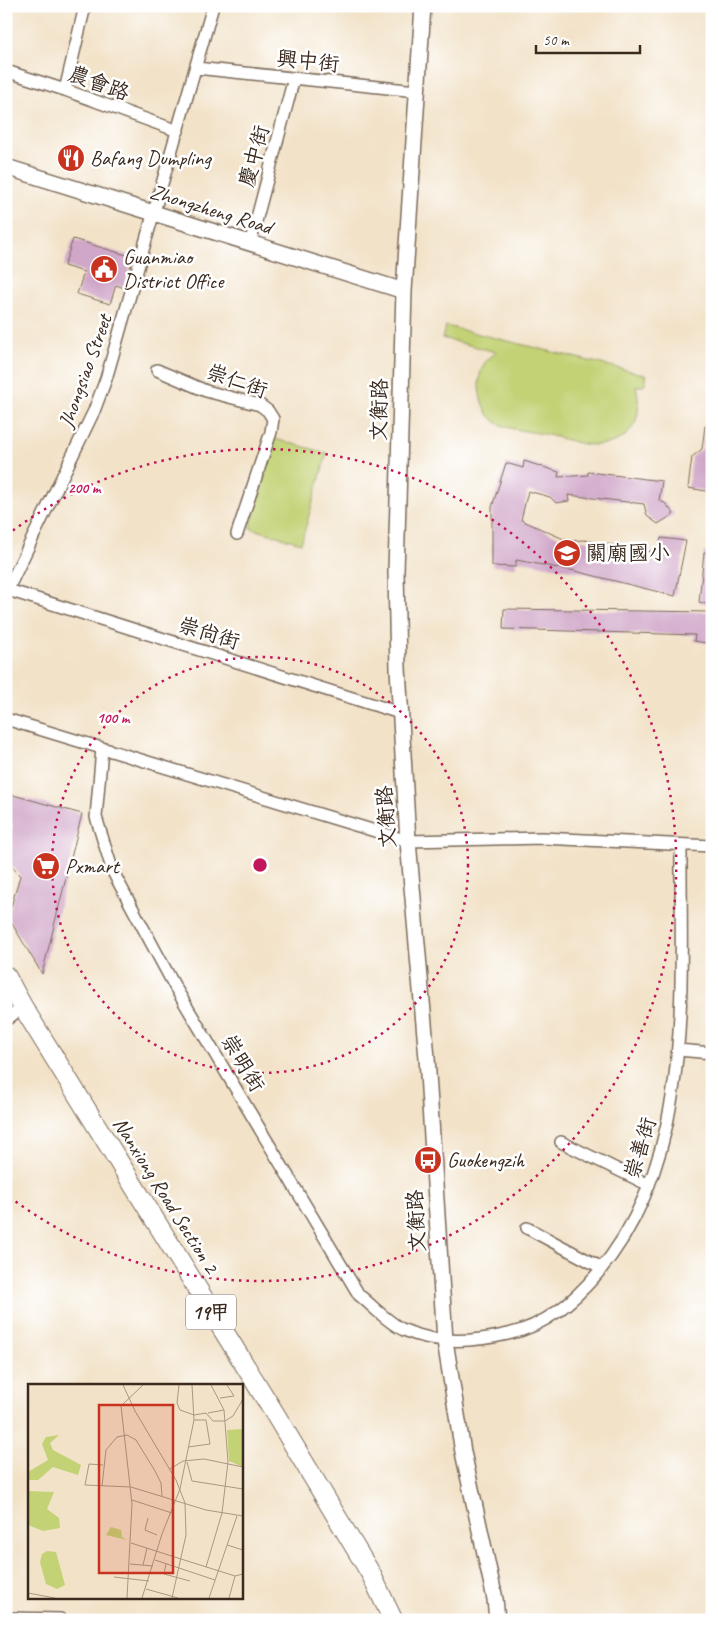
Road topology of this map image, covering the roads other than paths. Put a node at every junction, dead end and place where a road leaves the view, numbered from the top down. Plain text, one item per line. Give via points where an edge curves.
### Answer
1 (85, 6) edge
2 (213, 6) edge
3 (424, 6) edge
4 (196, 68) junction
5 (6, 71) edge
6 (294, 78) junction
7 (65, 90) junction
8 (416, 91) junction
9 (178, 132) junction
10 (6, 167) edge
11 (155, 214) junction
12 (250, 244) junction
13 (404, 291) junction
14 (157, 370) dead end
15 (238, 534) dead end
16 (7, 592) edge
17 (400, 713) junction
18 (6, 719) edge
19 (102, 749) junction
20 (408, 841) junction
21 (681, 845) junction
22 (712, 846) edge
23 (6, 976) edge
24 (23, 1007) junction
25 (6, 1020) edge
26 (678, 1050) junction
27 (712, 1053) edge
28 (561, 1142) dead end
29 (649, 1185) junction
30 (527, 1228) dead end
31 (602, 1268) junction
32 (445, 1341) junction
33 (6, 1618) edge
34 (60, 1619) edge
35 (393, 1620) edge
36 (496, 1620) edge

1 - 7 street
2 - 4 street, Jhongsiao Street
3 - 8 street, 文衡路
4 - 6 street, 興中街
4 - 9 street, Jhongsiao Street
5 - 7 street, 農會路
6 - 8 street, 興中街
6 - 12 street, 慶中街
7 - 9 street, 農會路
8 - 13 street, 文衡路
9 - 11 street, Jhongsiao Street
10 - 11 street, Zhongzheng Road
11 - 12 street, Zhongzheng Road
11 - 16 street, Jhongsiao Street via 117,348 94,411
12 - 13 street, Zhongzheng Road
13 - 17 street, 文衡路 via 396,572
14 - 15 street, 崇仁街 via 206,391 260,405 273,419
16 - 17 street, 崇尚街
17 - 20 street, 文衡路
18 - 19 street
19 - 20 street
19 - 32 street, 崇明街 via 96,816 113,872 174,987 359,1295 403,1330
20 - 21 street via 542,838
20 - 32 street, 文衡路 via 427,1058
21 - 22 street
21 - 26 street, 崇善街
23 - 24 main road, Nanxiong Road Section 2 / 19甲
24 - 25 street
24 - 35 main road, Nanxiong Road Section 2 / 19甲 via 275,1414 370,1574
26 - 27 street
26 - 29 street, 崇善街 via 670,1115
28 - 29 street
29 - 31 street, 崇善街 via 629,1230
30 - 31 street
31 - 32 street, 崇善街 via 587,1286 542,1323 492,1338
32 - 36 street, 文衡路 via 495,1599
33 - 34 street

